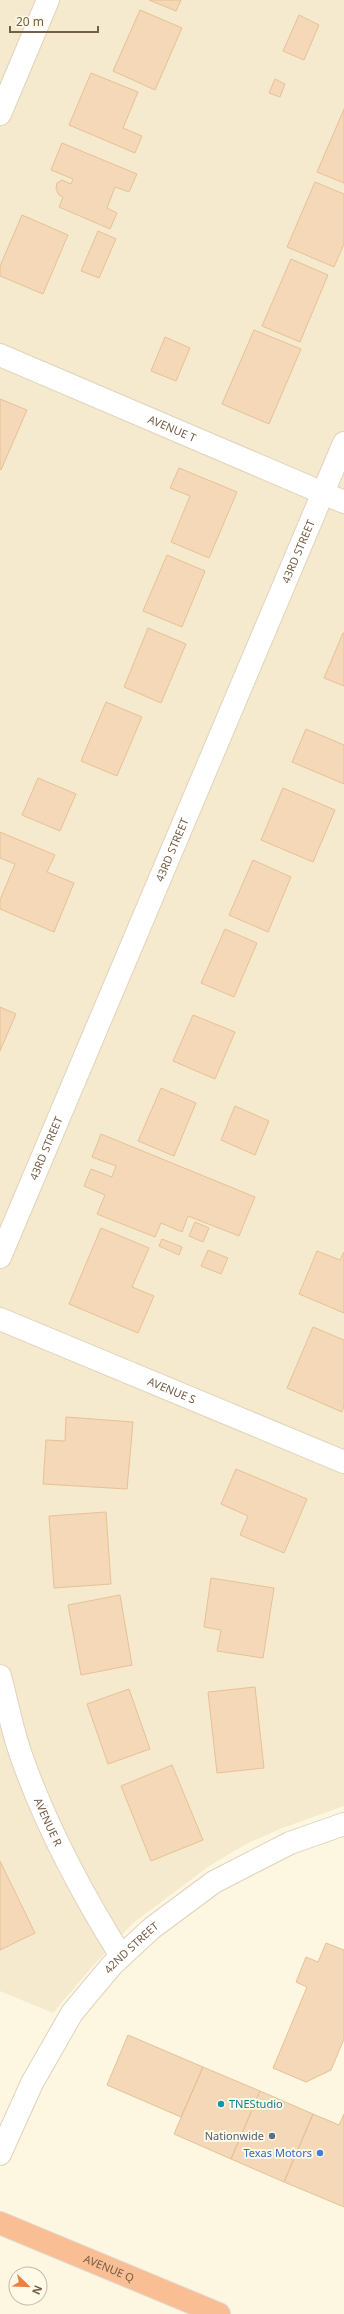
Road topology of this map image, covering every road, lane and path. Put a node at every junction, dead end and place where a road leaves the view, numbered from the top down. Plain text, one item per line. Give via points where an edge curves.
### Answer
1 (48, 0) edge
2 (0, 114) edge
3 (0, 355) edge
4 (344, 443) edge
5 (323, 493) junction
6 (344, 502) edge
7 (0, 1257) edge
8 (0, 1318) edge
9 (344, 1462) edge
10 (0, 1676) edge
11 (344, 1824) edge
12 (121, 1956) junction
13 (0, 2154) edge
14 (0, 2223) edge
15 (219, 2314) edge

1 - 2 street
3 - 5 street, AVENUE T
4 - 5 street, 43RD STREET
5 - 6 street, AVENUE T
5 - 7 street, 43RD STREET
8 - 9 street, AVENUE S
10 - 12 street, AVENUE R via 21,1755 57,1845
11 - 12 street, 42ND STREET via 290,1844 214,1882 152,1928
12 - 13 street, 42ND STREET via 72,2012 32,2083
14 - 15 highway, AVENUE Q

